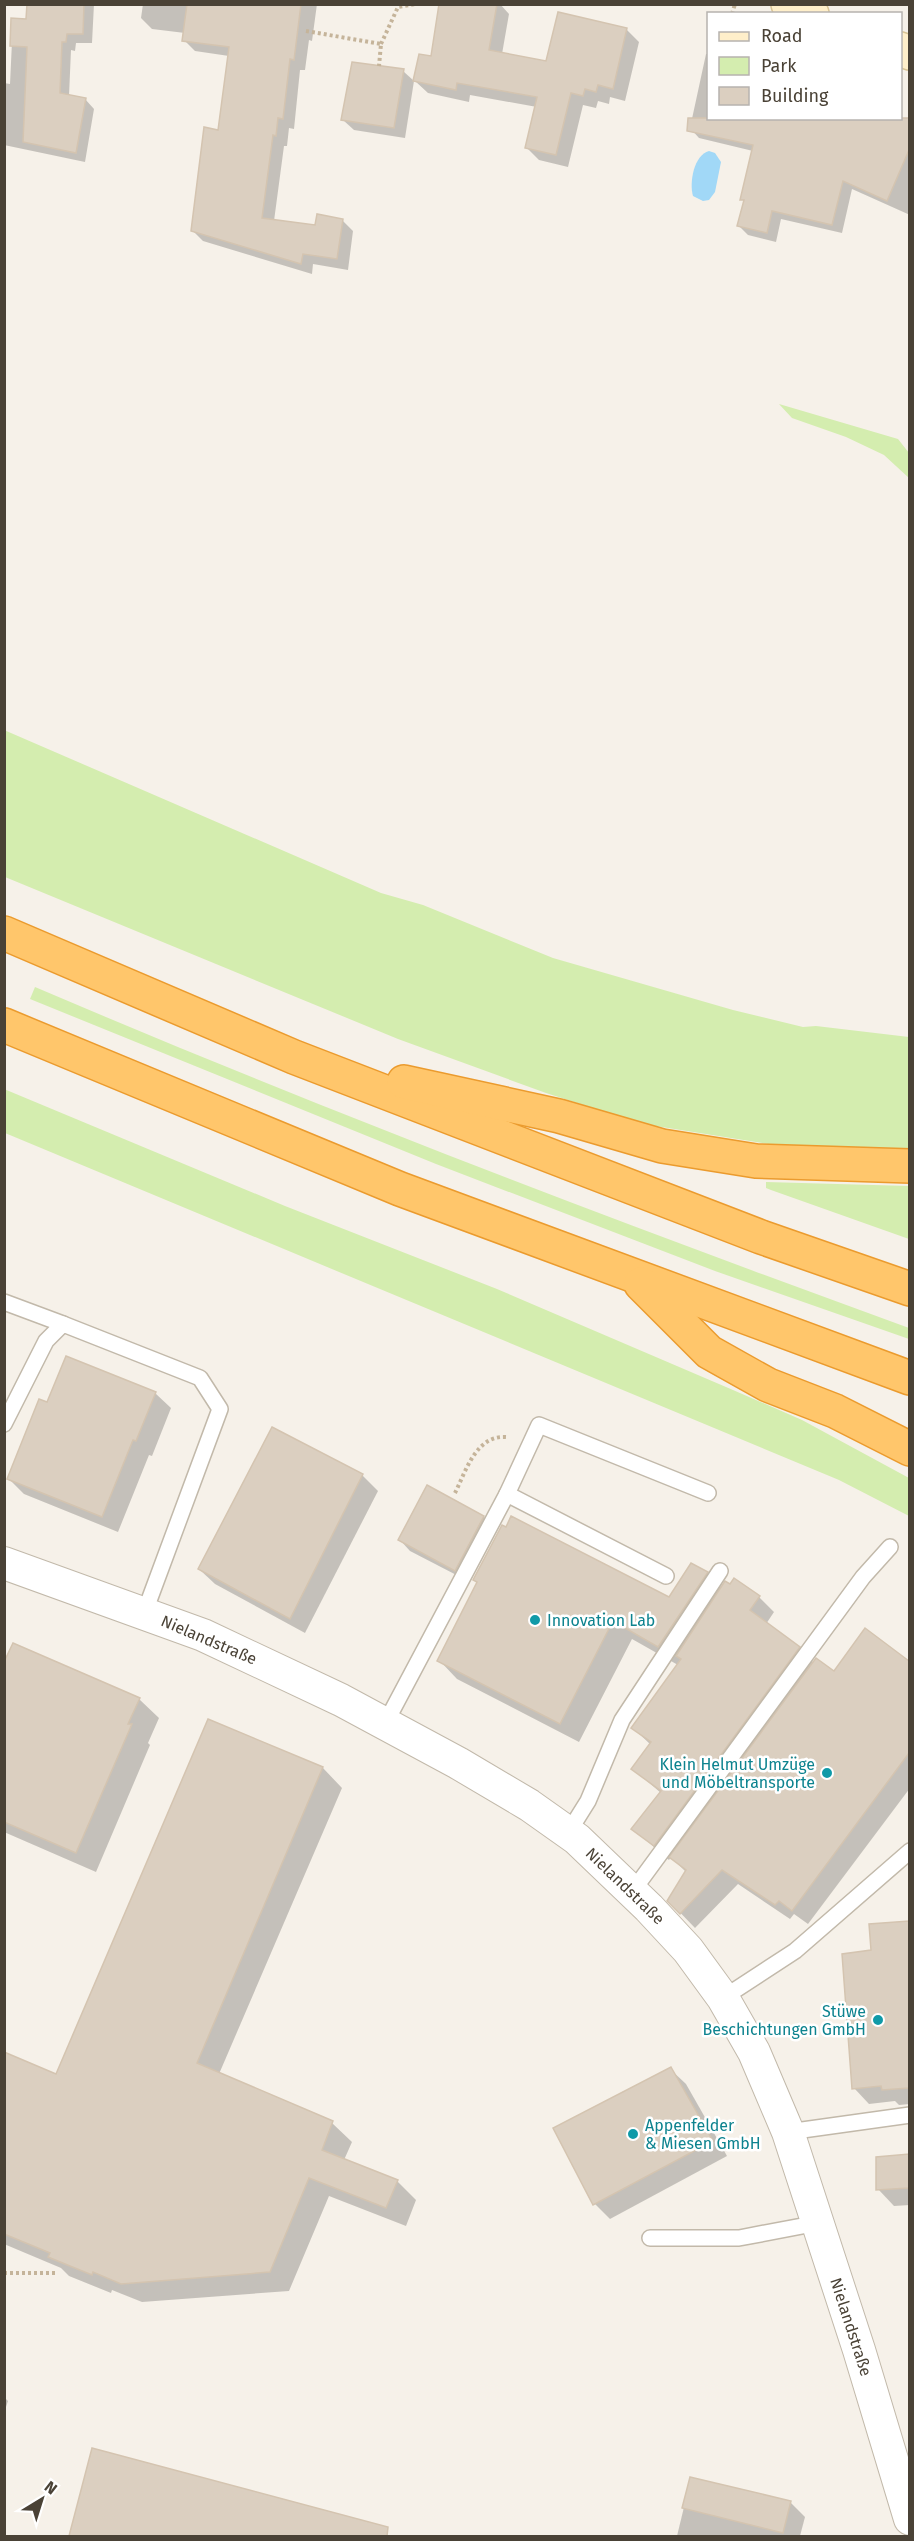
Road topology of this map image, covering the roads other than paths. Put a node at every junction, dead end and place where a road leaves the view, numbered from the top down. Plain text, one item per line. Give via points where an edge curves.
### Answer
1 (788, 4) edge
2 (807, 12) edge
3 (4, 933) edge
4 (4, 1025) edge
5 (294, 1057) junction
6 (909, 1166) edge
7 (634, 1277) junction
8 (909, 1289) edge
9 (4, 1302) edge
10 (63, 1324) junction
11 (909, 1378) edge
12 (4, 1424) edge
13 (909, 1449) edge
14 (708, 1493) dead end
15 (507, 1494) junction
16 (890, 1547) dead end
17 (4, 1563) edge
18 (720, 1571) dead end
19 (666, 1576) dead end
20 (144, 1614) junction
21 (385, 1724) junction
22 (568, 1833) junction
23 (909, 1851) edge
24 (632, 1892) junction
25 (723, 1998) junction
26 (909, 2115) edge
27 (788, 2132) junction
28 (818, 2223) junction
29 (650, 2238) dead end
30 (908, 2511) edge

1 - 2 main road
3 - 5 highway
4 - 7 highway via 399,1189
5 - 6 highway via 559,1116 662,1146 756,1161
5 - 8 highway via 761,1238
7 - 11 highway
7 - 13 highway via 709,1352 768,1385 835,1411
9 - 10 lane
10 - 12 lane via 45,1341
10 - 20 lane via 200,1378 220,1409
14 - 15 lane via 539,1425
15 - 19 lane
15 - 21 lane
16 - 24 lane via 863,1577
17 - 20 street, Nielandstraße
18 - 22 lane via 622,1720 588,1801
20 - 21 street, Nielandstraße via 202,1635
21 - 22 street, Nielandstraße via 529,1805
22 - 24 street, Nielandstraße
23 - 25 lane via 795,1951
24 - 25 street, Nielandstraße via 688,1950
25 - 27 street, Nielandstraße via 754,2052
26 - 27 lane
27 - 28 street, Nielandstraße
28 - 29 lane via 739,2238
28 - 30 street, Nielandstraße

